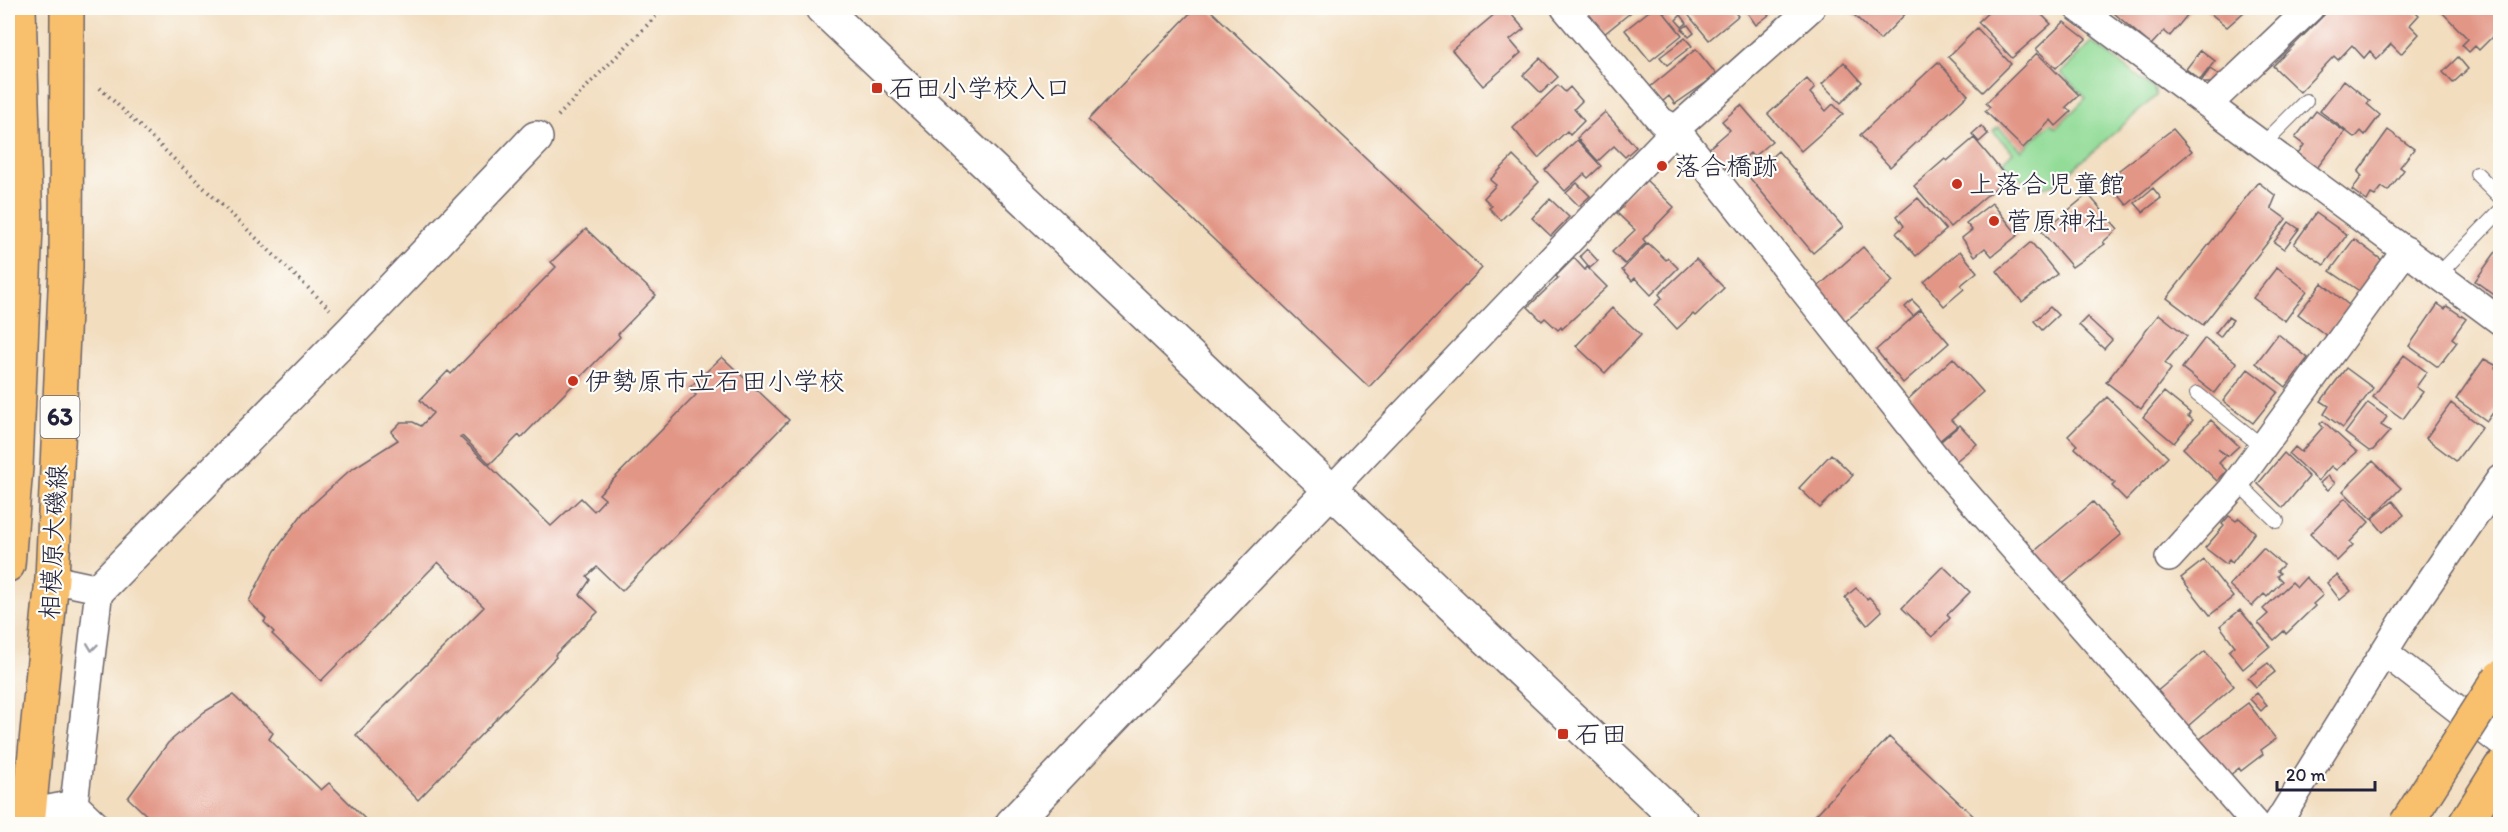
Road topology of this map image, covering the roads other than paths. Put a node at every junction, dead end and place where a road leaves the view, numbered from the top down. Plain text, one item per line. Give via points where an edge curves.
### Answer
1 (19, 8) edge
2 (67, 8) edge
3 (822, 8) edge
4 (1565, 8) edge
5 (1811, 8) edge
6 (2078, 8) edge
7 (2310, 8) edge
8 (2306, 101) dead end
9 (2209, 104) junction
10 (1676, 129) junction
11 (537, 138) road end
12 (2263, 144) junction
13 (2477, 174) dead end
14 (2500, 197) edge
15 (2500, 211) edge
16 (2406, 250) junction
17 (2439, 274) junction
18 (2500, 321) edge
19 (2197, 394) dead end
20 (2263, 447) junction
21 (2500, 479) edge
22 (2237, 482) junction
23 (1330, 491) junction
24 (2277, 521) dead end
25 (2169, 558) dead end
26 (8, 565) edge
27 (52, 579) junction
28 (99, 589) junction
29 (2384, 652) junction
30 (2500, 677) edge
31 (2500, 742) edge
32 (2500, 768) edge
33 (74, 804) junction
34 (29, 819) edge
35 (95, 825) edge
36 (1012, 825) edge
37 (1683, 825) edge
38 (2256, 825) edge
39 (2277, 825) edge
40 (2406, 825) edge
41 (2465, 825) edge

1 - 26 main road via 26,226
2 - 27 main road, 相模原大磯線 / 63 via 66,267
3 - 23 street
4 - 10 street via 1661,121
5 - 10 street
6 - 9 street
7 - 9 street
8 - 12 lane
9 - 12 street
10 - 23 street
10 - 38 street via 1952,478
11 - 28 street
12 - 16 street
13 - 14 lane
15 - 17 lane
16 - 17 street
16 - 20 street
17 - 18 street
19 - 20 lane
20 - 22 street
21 - 29 street
22 - 24 lane
22 - 25 street
23 - 36 street
23 - 37 street
27 - 28 street
27 - 34 main road, 相模原大磯線 / 63
28 -> 33 street
29 - 31 street
29 - 39 street
30 - 40 main road, bridge
32 - 41 main road
33 - 34 street
33 - 35 street

